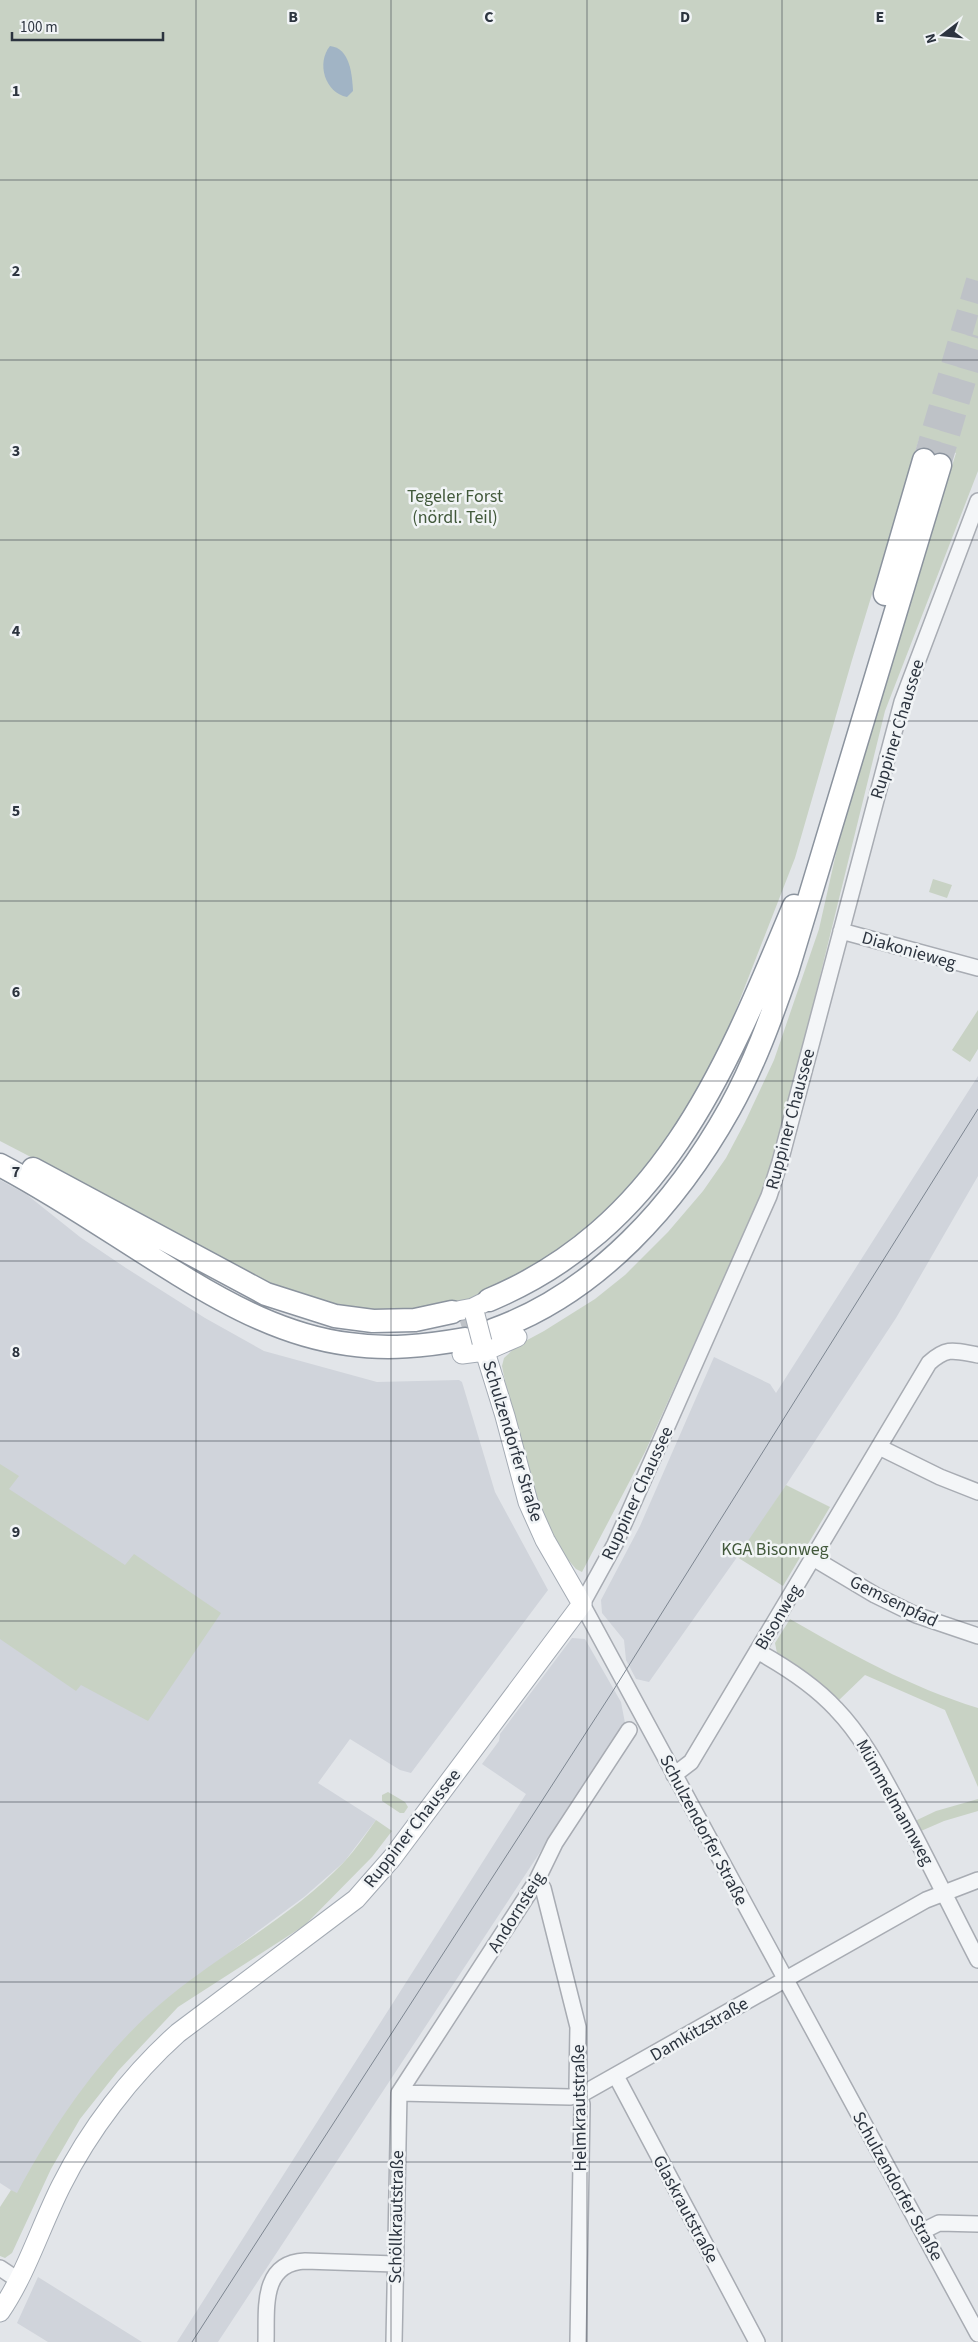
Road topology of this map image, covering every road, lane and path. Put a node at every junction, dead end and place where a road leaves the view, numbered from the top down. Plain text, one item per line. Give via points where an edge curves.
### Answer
1 (978, 501) edge
2 (826, 841) junction
3 (841, 931) junction
4 (978, 968) edge
5 (6, 1161) edge
6 (475, 1327) junction
7 (517, 1337) joint
8 (978, 1355) edge
9 (879, 1447) junction
10 (978, 1492) edge
11 (813, 1558) junction
12 (582, 1604) junction
13 (978, 1636) edge
14 (757, 1651) junction
15 (629, 1730) dead end
16 (674, 1775) junction
17 (978, 1880) edge
18 (536, 1882) junction
19 (944, 1892) junction
20 (978, 1960) edge
21 (785, 1980) junction
22 (616, 2076) junction
23 (400, 2092) junction
24 (579, 2095) junction
25 (978, 2224) edge
26 (923, 2231) junction
27 (395, 2264) junction
28 (0, 2268) edge
29 (18, 2280) junction
30 (0, 2312) edge
31 (978, 2334) edge
32 (266, 2342) edge
33 (394, 2342) edge
34 (578, 2342) edge
35 (757, 2342) edge

1 - 3 street, Ruppiner Chaussee via 902,702
2 - 6 highway via 771,1017 730,1108 700,1155 662,1206 605,1265 570,1292 538,1311
2 - 6 highway via 932,462 794,905 720,1071 662,1164 620,1213 588,1242 534,1279
2 - 7 highway via 810,920 792,980 755,1089 733,1134 676,1210 626,1264 577,1303
3 - 4 street, Diakonieweg
3 - 12 street, Ruppiner Chaussee via 769,1196 615,1544
5 - 6 highway via 266,1294 335,1316
5 - 6 highway via 208,1292 294,1332 346,1344 420,1346
6 - 7 main road
6 - 12 main road, Schulzendorfer Straße via 506,1416 528,1502 545,1540
8 - 9 street, Bisonweg via 950,1350 940,1353 929,1363
9 - 10 street
9 - 11 street, Bisonweg
11 - 13 street, Gemsenpfad via 875,1595
11 - 14 street, Bisonweg
12 - 16 street, Schulzendorfer Straße
12 - 29 main road, Ruppiner Chaussee via 392,1858 356,1899 178,2033 132,2082 100,2122 73,2165
14 - 16 street, Bisonweg via 691,1762
14 - 19 street, Mümmelmannweg via 798,1675 852,1727 873,1758
15 - 18 street, Andornsteig via 555,1843
16 - 21 street, Schulzendorfer Straße
17 - 19 street, Damkitzstraße
18 - 23 street, Andornsteig
18 - 24 street, Helmkrautstraße via 543,1888 578,2027
19 - 20 street, Mümmelmannweg
19 - 21 street, Damkitzstraße
21 - 22 street, Damkitzstraße
21 - 26 street, Schulzendorfer Straße
22 - 24 street, Damkitzstraße
22 - 35 street, Glaskrautstraße
23 - 24 street, Damkitzstraße
23 - 27 street, Schöllkrautstraße
24 - 34 street, Helmkrautstraße via 582,2104
25 - 26 street via 939,2223
26 - 31 street, Schulzendorfer Straße
27 - 32 street via 294,2261 282,2267 267,2292
27 - 33 street, Schöllkrautstraße
28 - 29 street
29 - 30 main road, Ruppiner Chaussee

